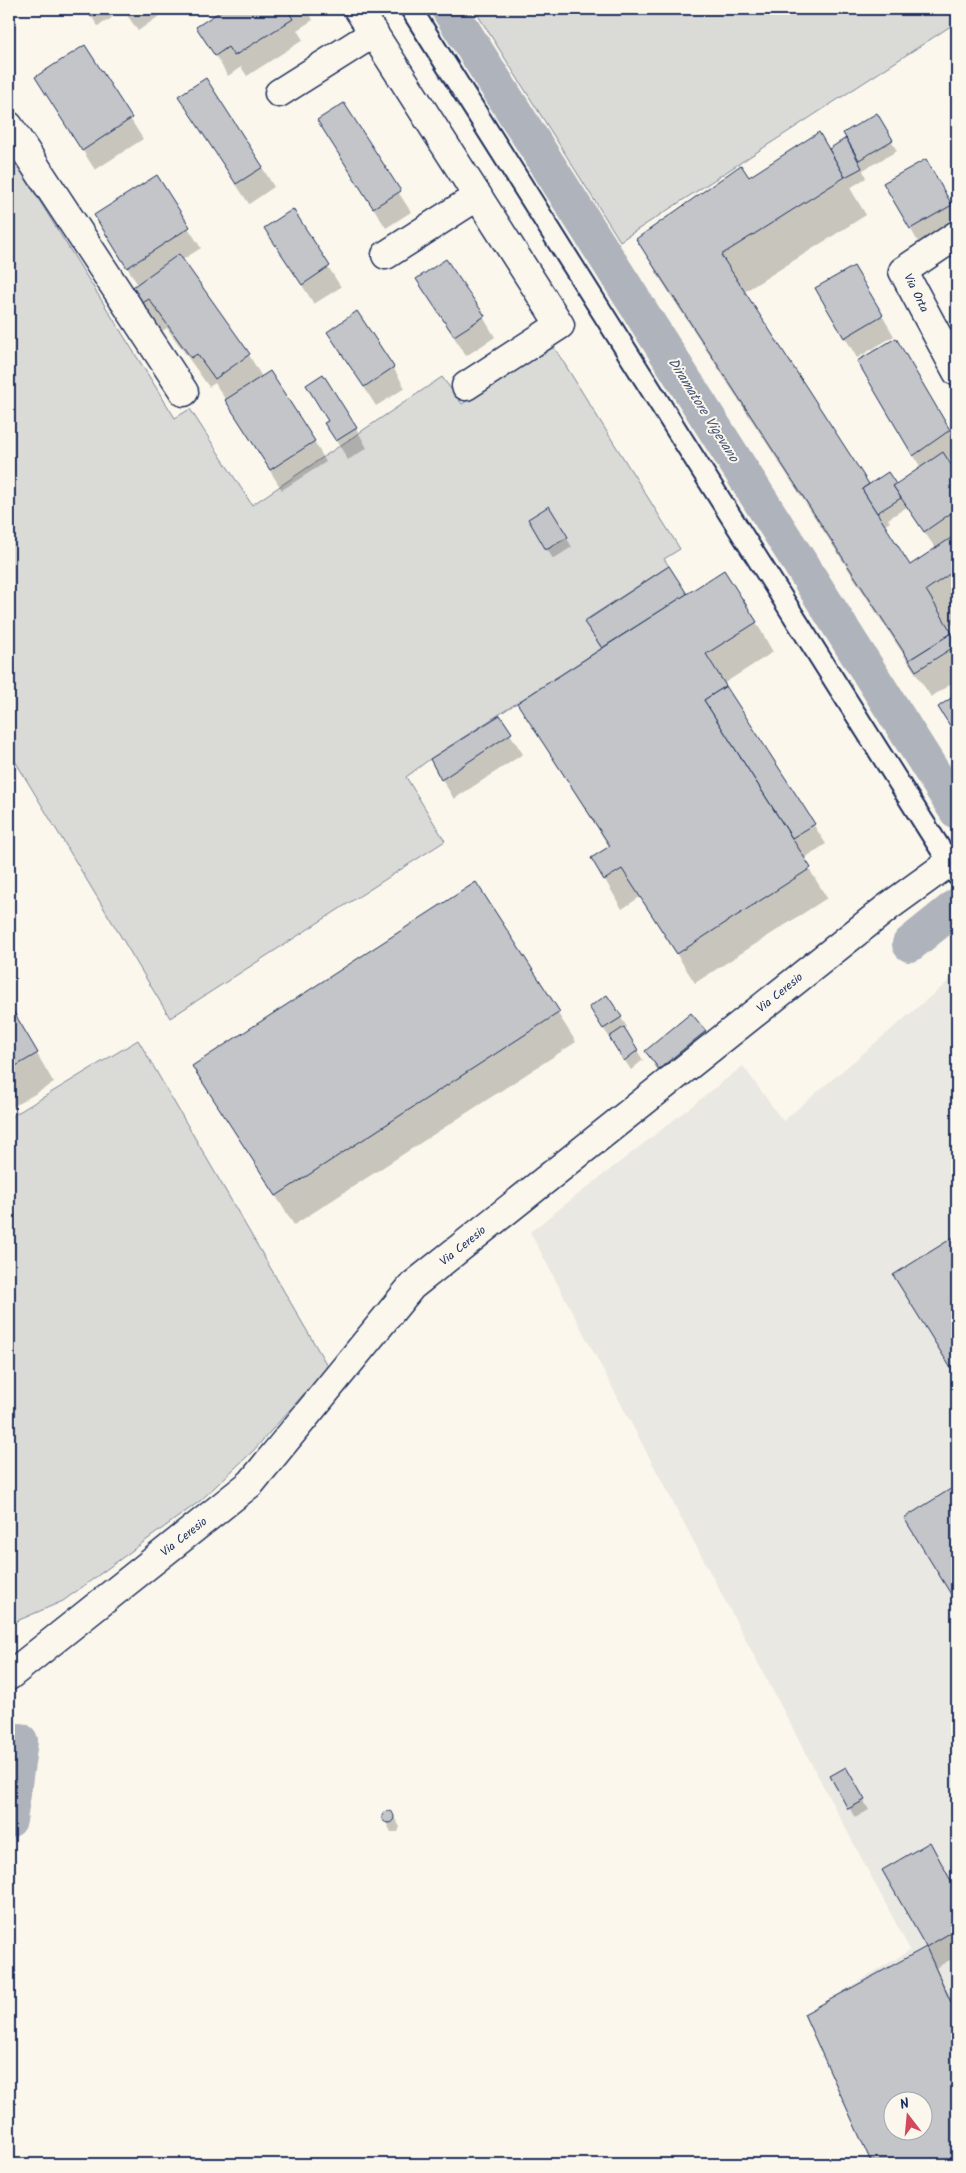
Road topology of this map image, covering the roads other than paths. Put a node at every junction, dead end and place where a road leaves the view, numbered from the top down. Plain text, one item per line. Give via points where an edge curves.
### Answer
1 (358, 9) edge
2 (411, 9) edge
3 (374, 33) junction
4 (279, 93) dead end
5 (9, 126) edge
6 (478, 196) junction
7 (957, 235) edge
8 (386, 255) dead end
9 (957, 372) edge
10 (466, 386) dead end
11 (184, 392) dead end
12 (955, 865) edge
13 (9, 1676) edge

1 - 3 street
2 - 12 lane
3 - 4 street
3 - 6 street
5 - 11 street
6 - 8 street
6 - 10 street via 560,325
7 - 9 street, Via Orta via 903,271
12 - 13 street, Via Ceresio via 888,907 412,1286 251,1484

